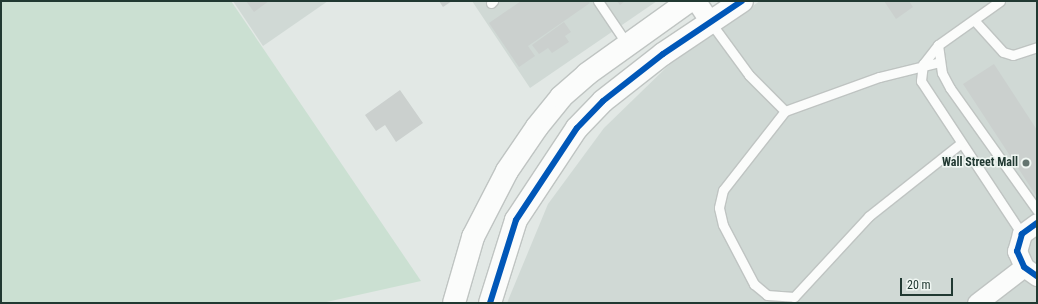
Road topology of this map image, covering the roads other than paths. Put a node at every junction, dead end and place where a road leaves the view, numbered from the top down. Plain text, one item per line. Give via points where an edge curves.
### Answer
1 (598, 1) edge
2 (689, 1) edge
3 (696, 1) edge
4 (742, 1) edge
5 (1000, 1) edge
6 (974, 20) junction
7 (711, 23) junction
8 (627, 44) junction
9 (938, 45) junction
10 (1037, 47) edge
11 (940, 62) junction
12 (923, 64) junction
13 (785, 111) junction
14 (961, 143) junction
15 (1037, 210) edge
16 (1030, 228) edge
17 (1030, 272) edge
18 (454, 303) edge
19 (490, 303) edge
20 (977, 303) edge

1 - 8 lane
2 - 8 street
3 - 7 street
4 - 7 street
5 - 6 lane
6 - 9 lane
6 - 10 lane via 1003,52 1013,55
7 - 13 lane via 753,80
7 - 19 street via 651,64 603,102 577,128 516,220
8 - 18 street via 561,97 515,158 473,236
9 - 11 lane
9 - 12 lane
11 - 12 lane
11 - 15 lane via 950,88
12 - 13 lane via 825,94
12 - 14 lane via 921,81 925,92
13 - 14 lane via 723,190 719,208 731,245 754,284 779,298 794,297 807,286 869,216
14 - 16 lane
16 - 17 street via 1018,251
17 - 20 street

